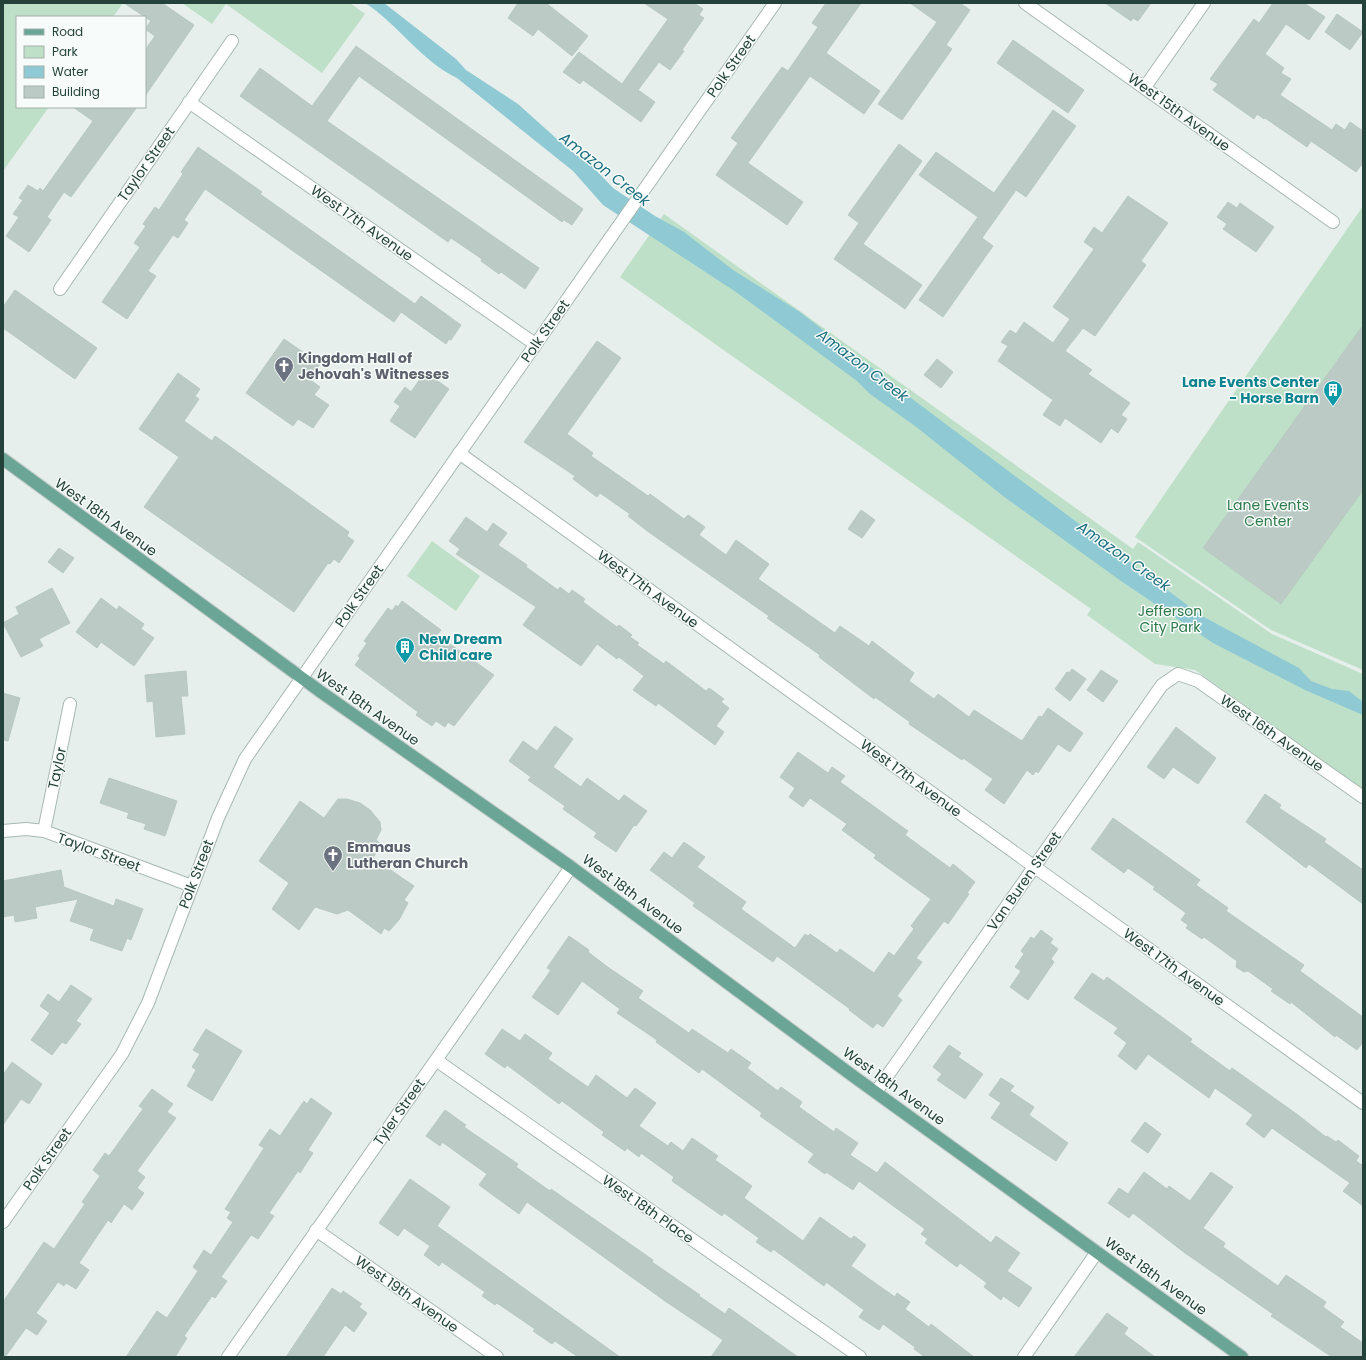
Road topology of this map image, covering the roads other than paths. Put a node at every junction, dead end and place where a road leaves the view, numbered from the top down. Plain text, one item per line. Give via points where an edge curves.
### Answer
1 (775, 3) edge
2 (1025, 3) edge
3 (1204, 3) edge
4 (232, 41) dead end
5 (1145, 87) junction
6 (189, 102) junction
7 (1333, 222) dead end
8 (60, 289) dead end
9 (535, 344) junction
10 (459, 453) junction
11 (3, 459) edge
12 (1178, 674) joint
13 (302, 678) junction
14 (70, 704) dead end
15 (1363, 797) edge
16 (44, 831) junction
17 (3, 832) edge
18 (1034, 866) junction
19 (571, 867) junction
20 (192, 886) junction
21 (436, 1060) junction
22 (876, 1092) junction
23 (1363, 1103) edge
24 (3, 1222) edge
25 (316, 1230) junction
26 (1097, 1252) junction
27 (228, 1357) edge
28 (497, 1357) edge
29 (860, 1357) edge
30 (1024, 1357) edge
31 (1242, 1357) edge

1 - 9 street, Polk Street
2 - 5 street, West 15th Avenue
3 - 5 street
4 - 6 street, Taylor Street
5 - 7 street, West 15th Avenue
6 - 8 street, Taylor Street
6 - 9 street, West 17th Avenue
9 - 10 street, Polk Street
10 - 13 street, Polk Street
10 - 18 street, West 17th Avenue
11 - 13 main road, West 18th Avenue
12 - 15 street, West 16th Avenue via 1198,681
12 - 18 street, Van Buren Street via 1162,685
13 - 19 main road, West 18th Avenue
13 - 20 street, Polk Street via 245,759 218,818
14 - 16 street, Taylor
16 - 17 street, Taylor Street via 26,829
16 - 20 street, Taylor Street
18 - 22 street, Van Buren Street
18 - 23 street, West 17th Avenue
19 - 21 street, Tyler Street
19 - 22 main road, West 18th Avenue
20 - 24 street, Polk Street via 148,1003 122,1054
21 - 25 street, Tyler Street
21 - 29 street, West 18th Place
22 - 26 main road, West 18th Avenue
25 - 27 street, Tyler Street
25 - 28 street, West 19th Avenue
26 - 30 street
26 - 31 main road, West 18th Avenue

